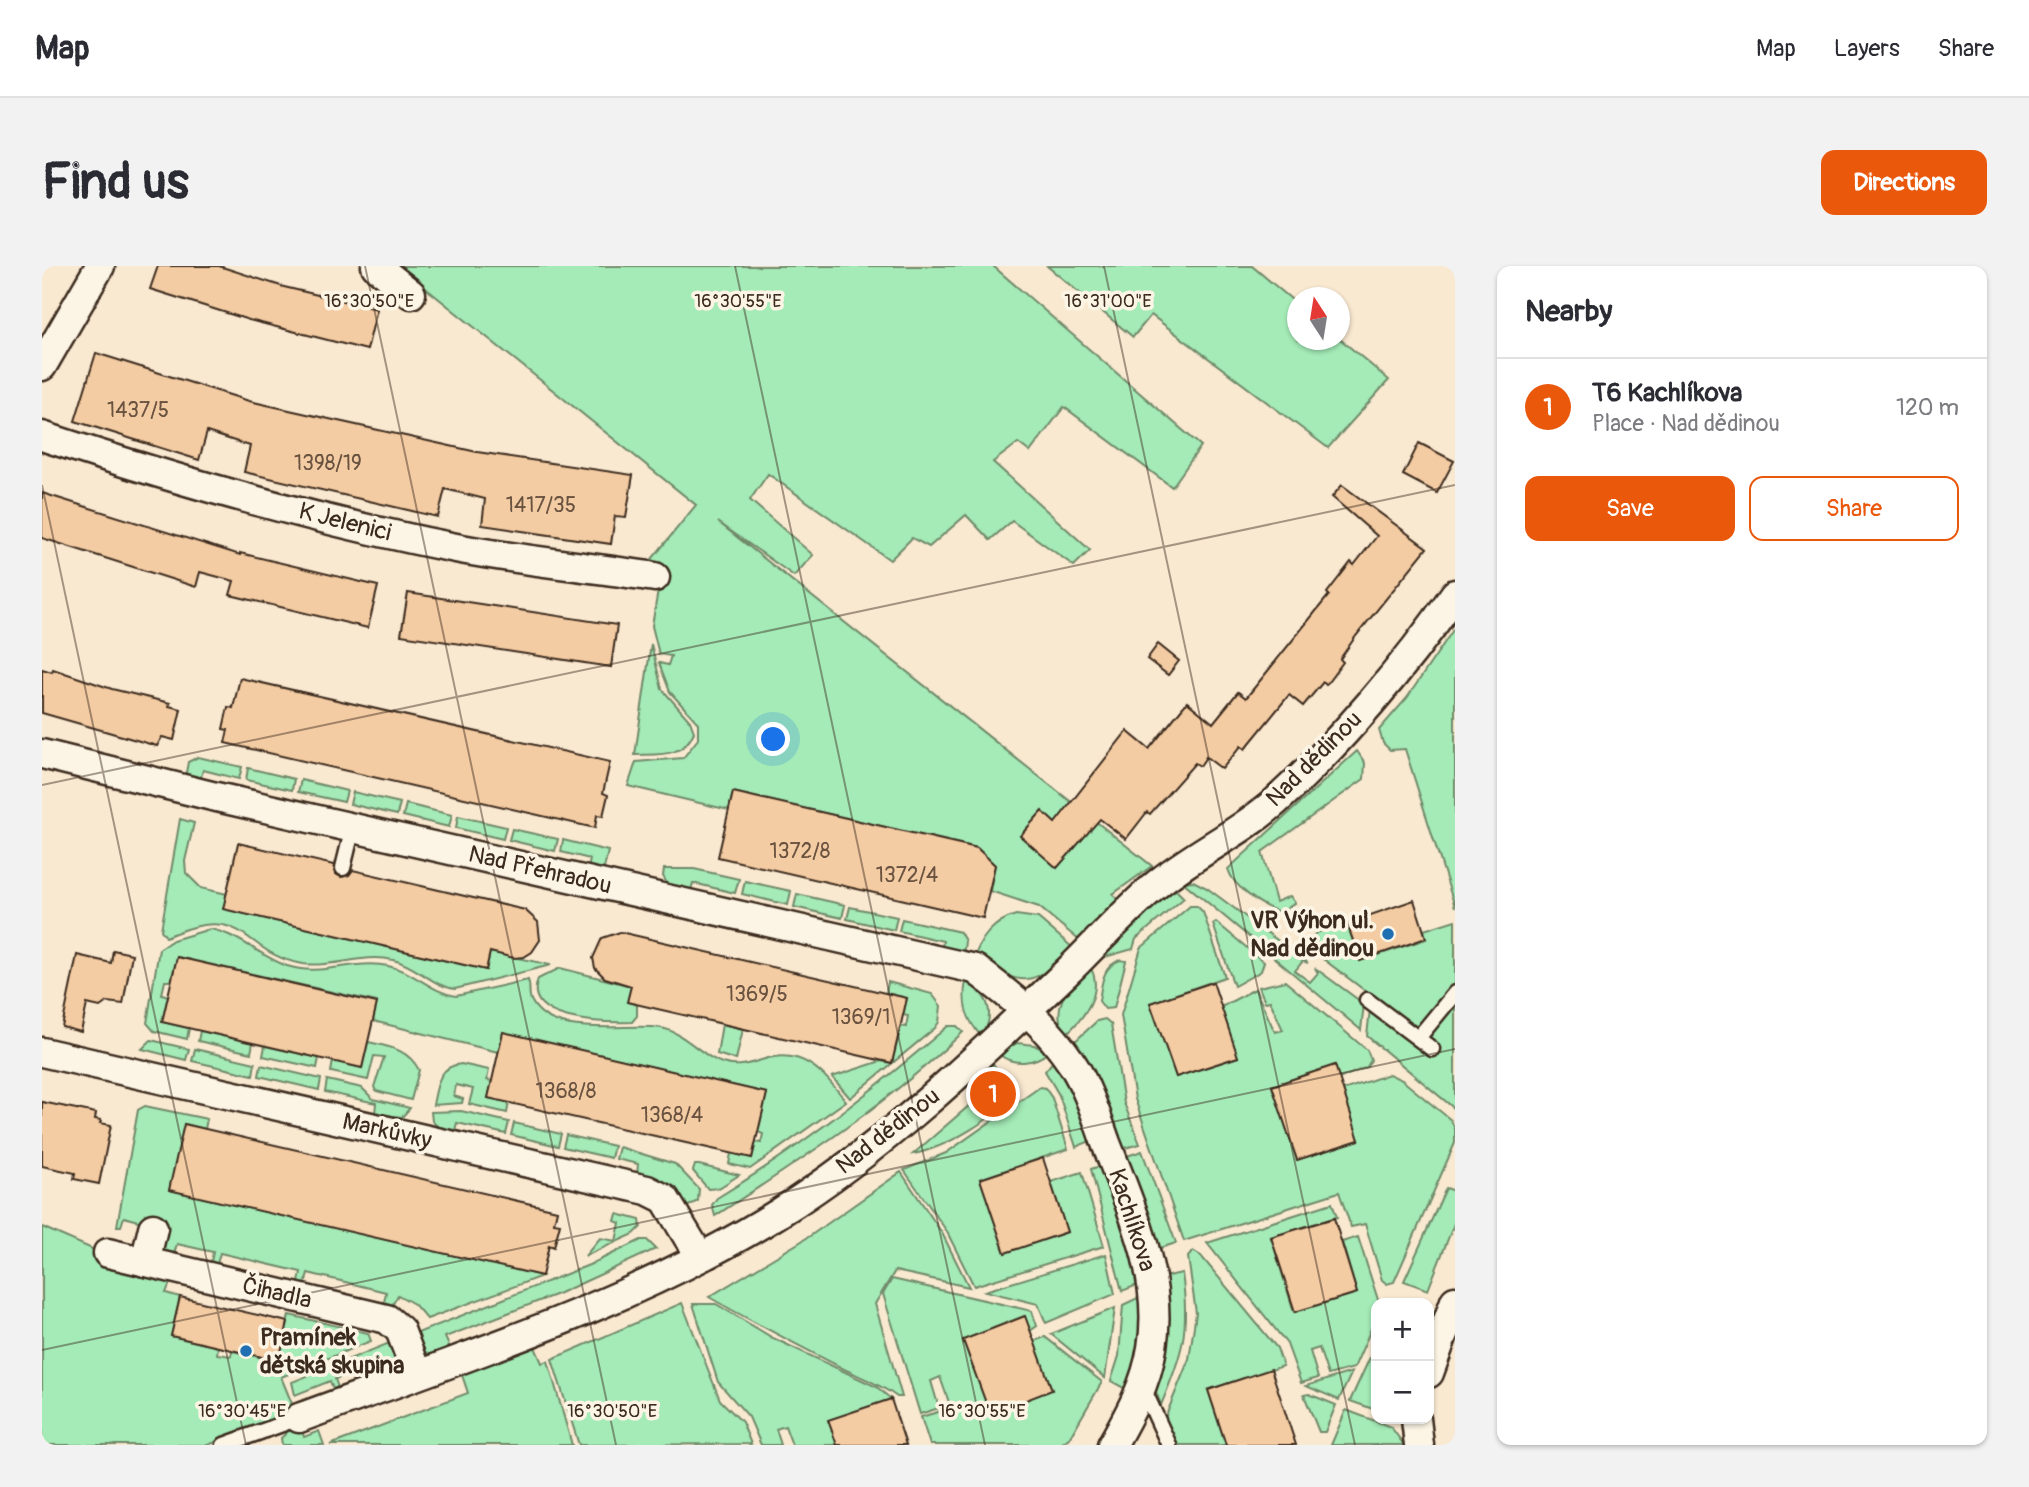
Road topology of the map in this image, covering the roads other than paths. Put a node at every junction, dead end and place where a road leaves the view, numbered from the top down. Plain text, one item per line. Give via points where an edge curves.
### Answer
1 (100, 266) edge
2 (376, 266) edge
3 (411, 294) dead end
4 (42, 366) edge
5 (42, 436) edge
6 (655, 578) dead end
7 (1455, 594) edge
8 (42, 754) edge
9 (353, 827) junction
10 (343, 868) dead end
11 (1455, 993) edge
12 (1367, 1000) dead end
13 (1028, 1009) junction
14 (1418, 1038) junction
15 (1432, 1049) dead end
16 (42, 1052) edge
17 (153, 1228) dead end
18 (108, 1253) dead end
19 (700, 1257) junction
20 (145, 1262) junction
21 (1455, 1301) edge
22 (1433, 1361) edge
23 (417, 1374) junction
24 (1143, 1388) junction
25 (299, 1418) joint
26 (1417, 1424) edge
27 (224, 1445) edge
28 (1112, 1445) edge
29 (1169, 1445) edge
30 (1419, 1445) edge

1 - 4 street
2 - 3 street
5 - 6 street, K Jelenici via 333,520 462,549
7 - 13 street, Nad dědinou via 1353,721 1274,803 1156,885
8 - 9 street, Nad Přehradou
9 - 10 lane
9 - 13 street, Nad Přehradou via 975,969
11 - 14 lane
12 - 14 lane
13 - 19 street, Nad dědinou via 853,1160 779,1213
13 - 24 street, Kachlíkova via 1073,1066 1138,1227 1155,1310 1153,1348
14 - 15 lane
16 - 19 street, Markůvky via 647,1190 665,1199
17 - 20 street
18 - 20 street, Čihadla
19 - 23 street, Nad dědinou via 541,1327
20 - 23 street, Čihadla via 387,1319 400,1329
21 - 22 street
23 - 25 street, Nad dědinou
24 - 28 street, Kachlíkova
24 - 29 lane
25 - 27 lane
26 - 30 street

